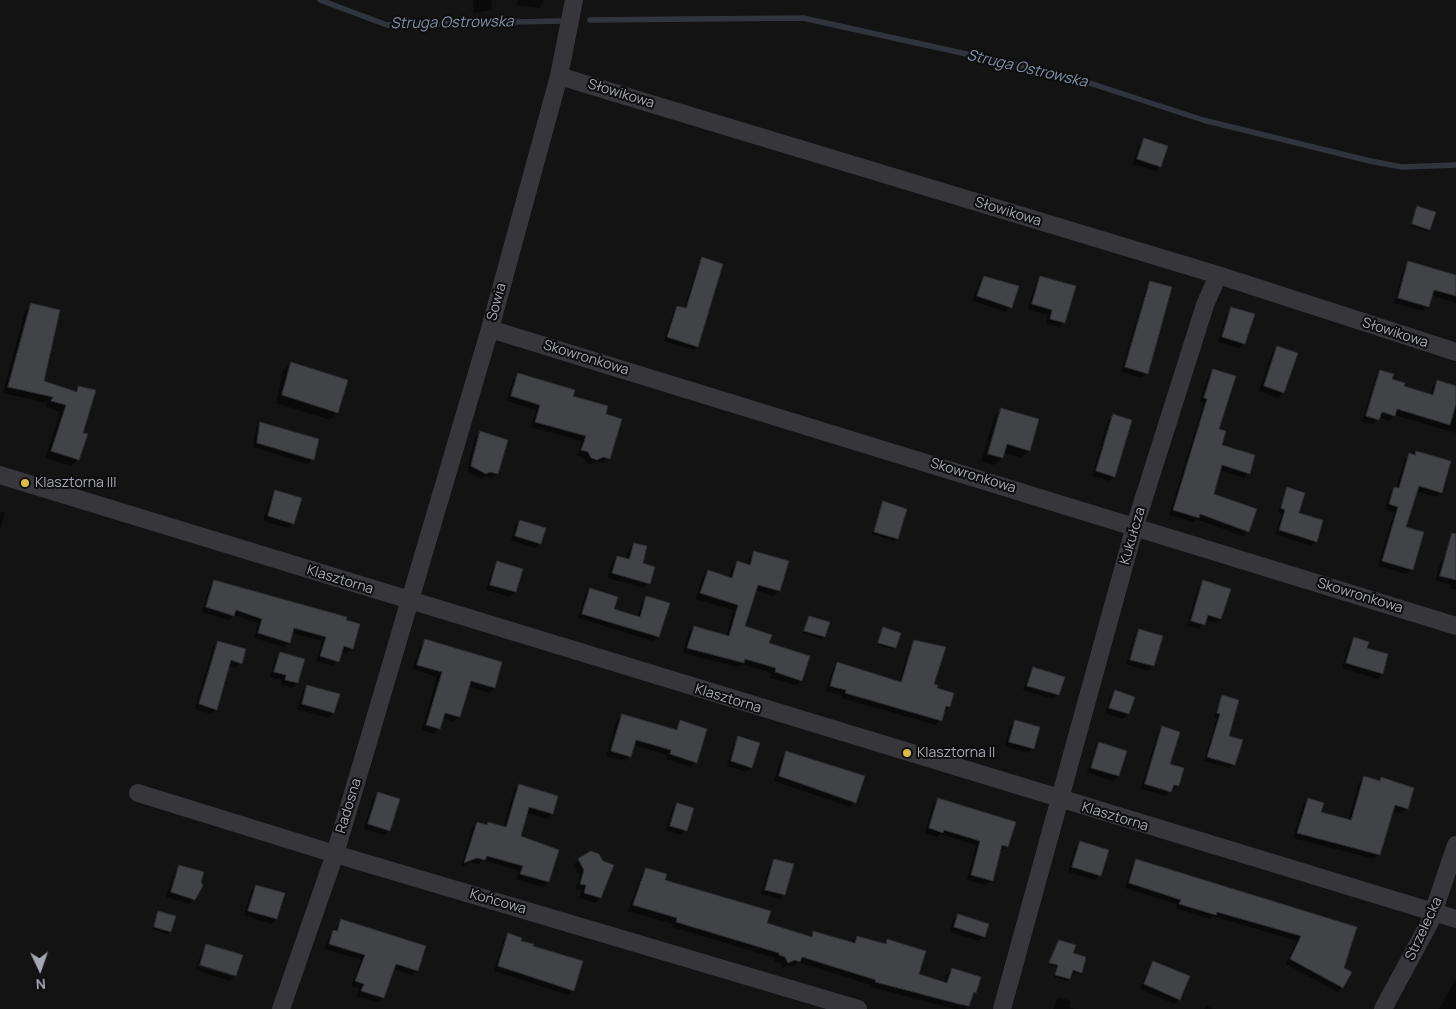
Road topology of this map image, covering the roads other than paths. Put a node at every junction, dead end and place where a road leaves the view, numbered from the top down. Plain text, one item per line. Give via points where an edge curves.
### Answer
1 (574, 0) edge
2 (559, 76) junction
3 (1218, 275) junction
4 (490, 329) junction
5 (1456, 352) edge
6 (0, 475) edge
7 (1135, 526) junction
8 (410, 602) junction
9 (1456, 626) edge
10 (138, 792) dead end
11 (1059, 799) junction
12 (1456, 845) edge
13 (335, 854) junction
14 (1433, 913) junction
15 (1456, 919) edge
16 (281, 1009) edge
17 (858, 1009) edge
18 (1002, 1009) edge
19 (1383, 1009) edge

1 - 2 street, Sowia
2 - 3 street, Słowikowa
2 - 4 street, Sowia
3 - 5 street, Słowikowa
3 - 7 street, Kukułcza via 1205,305
4 - 7 street, Skowronkowa
4 - 8 street, Sowia
6 - 8 street, Klasztorna
7 - 9 street, Skowronkowa
7 - 11 street, Kukułcza
8 - 11 street, Klasztorna
8 - 13 street, Radosna
10 - 13 street, Końcowa
11 - 14 street, Klasztorna
11 - 18 street, Kukułcza
12 - 14 street, Strzelecka
13 - 16 street, Radosna
13 - 17 street, Końcowa
14 - 15 street, Klasztorna
14 - 19 street, Strzelecka

